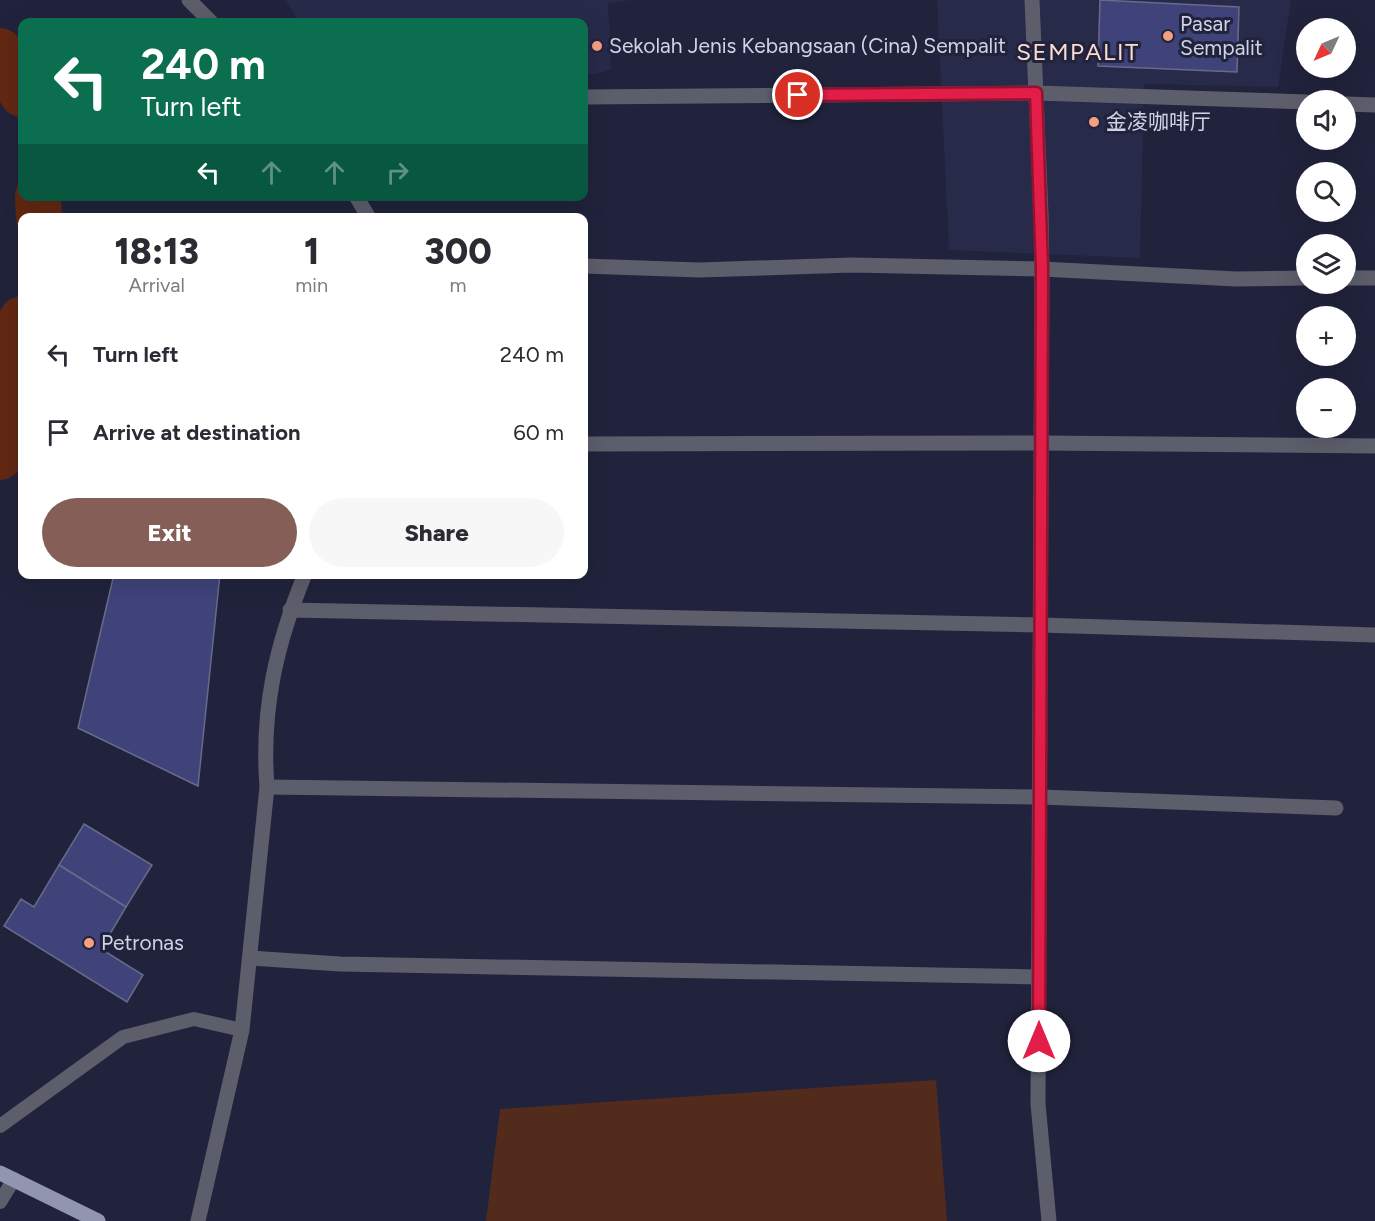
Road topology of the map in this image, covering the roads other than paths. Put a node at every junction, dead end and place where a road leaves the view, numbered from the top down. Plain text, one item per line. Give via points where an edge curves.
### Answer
1 (189, 0) edge
2 (1032, 0) edge
3 (207, 18) edge
4 (1036, 93) junction
5 (588, 97) edge
6 (1296, 102) edge
7 (1356, 104) edge
8 (1375, 105) edge
9 (588, 266) edge
10 (1042, 269) junction
11 (1296, 278) edge
12 (1356, 278) edge
13 (1375, 278) edge
14 (1041, 442) junction
15 (588, 444) edge
16 (1375, 446) edge
17 (303, 579) edge
18 (290, 610) junction
19 (1040, 625) junction
20 (1375, 635) edge
21 (267, 787) junction
22 (1040, 797) junction
23 (1336, 808) dead end
24 (250, 958) junction
25 (1039, 977) junction
26 (242, 1030) junction
27 (0, 1126) edge
28 (7, 1176) edge
29 (0, 1202) edge
30 (98, 1221) edge
31 (198, 1221) edge
32 (1049, 1221) edge

1 - 3 street
2 - 4 street
4 - 5 street
4 - 6 street
4 - 10 street
7 - 8 street
9 - 10 street via 699,270 852,265
10 - 11 street via 1236,279
10 - 14 street
12 - 13 street
14 - 15 street
14 - 16 street
14 - 19 street
17 - 18 street
18 - 19 street
18 - 21 street via 268,700
19 - 20 street
19 - 22 street
21 - 22 street
21 - 24 street
22 - 23 street
22 - 25 street
24 - 25 street via 340,964
24 - 26 street
25 - 32 street via 1038,1104
26 - 27 lane via 194,1019 123,1037
26 - 31 street
28 - 29 lane
28 - 30 main road

